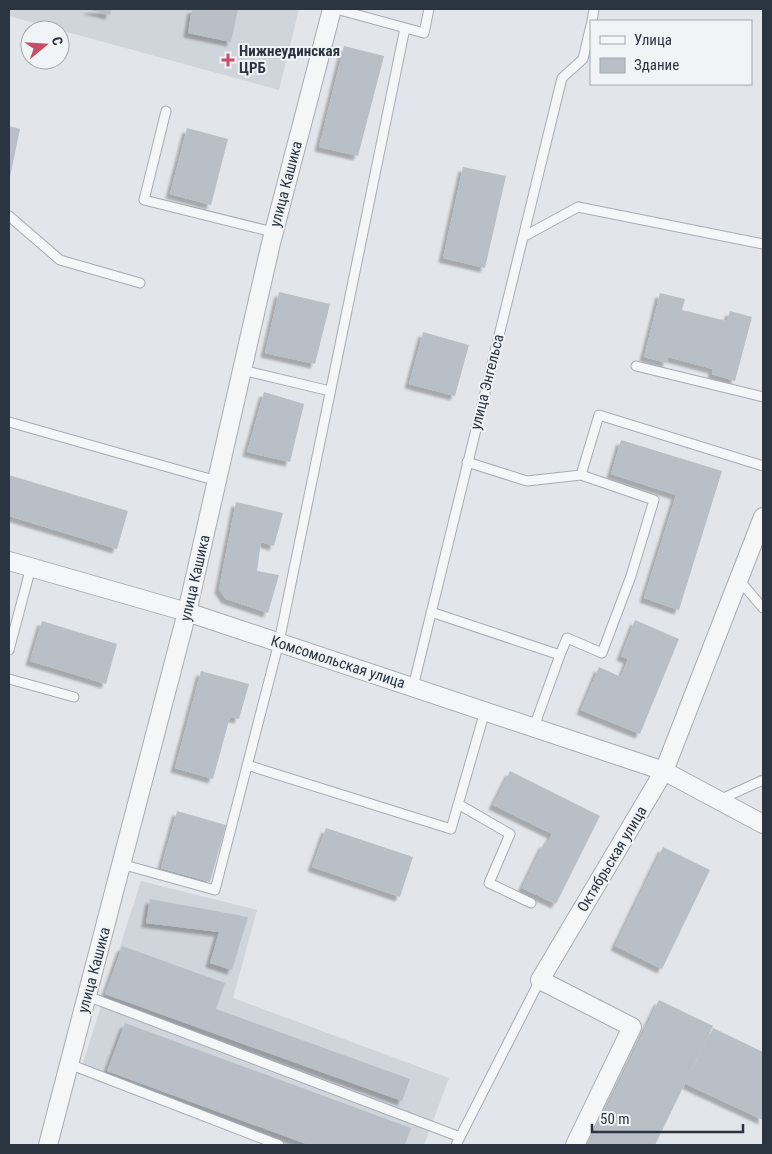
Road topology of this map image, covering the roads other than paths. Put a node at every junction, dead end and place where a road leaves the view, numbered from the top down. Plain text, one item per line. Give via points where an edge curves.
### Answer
1 (332, 9) edge
2 (336, 9) edge
3 (429, 9) edge
4 (404, 28) junction
5 (590, 29) edge
6 (166, 111) dead end
7 (9, 216) edge
8 (273, 232) junction
9 (522, 237) junction
10 (763, 244) edge
11 (140, 283) dead end
12 (636, 366) dead end
13 (242, 370) junction
14 (330, 391) junction
15 (763, 397) edge
16 (9, 422) edge
17 (467, 462) junction
18 (763, 466) edge
19 (580, 475) junction
20 (217, 481) junction
21 (763, 517) edge
22 (9, 561) edge
23 (31, 567) junction
24 (738, 579) junction
25 (763, 608) edge
26 (187, 612) junction
27 (431, 612) junction
28 (279, 642) junction
29 (9, 650) edge
30 (560, 655) junction
31 (9, 679) edge
32 (413, 687) junction
33 (74, 697) dead end
34 (485, 711) junction
35 (534, 727) junction
36 (247, 765) junction
37 (664, 770) junction
38 (763, 780) edge
39 (719, 800) junction
40 (458, 804) junction
41 (763, 824) edge
42 (121, 864) junction
43 (531, 903) dead end
44 (540, 980) junction
45 (87, 996) junction
46 (69, 1064) junction
47 (458, 1141) edge
48 (48, 1145) edge
49 (278, 1145) edge
50 (575, 1145) edge

1 - 8 street, улица Кашика
2 - 4 lane
3 - 4 lane via 424,33
4 - 14 lane
5 - 9 lane, улица Энгельса via 583,59 562,78
6 - 8 lane via 144,200
7 - 11 lane via 60,260
8 - 13 street, улица Кашика
9 - 10 lane via 578,207
9 - 17 lane, улица Энгельса
12 - 15 lane
13 - 14 lane
13 - 20 street, улица Кашика
14 - 28 lane
16 - 20 lane
17 - 19 lane via 527,481
17 - 27 lane, улица Энгельса
18 - 19 lane via 599,415
19 - 30 lane via 654,500 631,576 602,653 567,638
20 - 26 street, улица Кашика
21 - 24 street, Октябрьская улица
22 - 23 street, Комсомольская улица
23 - 26 street, Комсомольская улица
23 - 29 lane
24 - 25 lane
24 - 37 street, Октябрьская улица
26 - 28 street, Комсомольская улица
26 - 42 street, улица Кашика
27 - 30 lane
27 - 32 lane, улица Энгельса
28 - 32 street, Комсомольская улица
28 - 36 lane
30 - 35 lane
31 - 33 lane
32 - 34 street, Комсомольская улица
34 - 35 street, Комсомольская улица
34 - 40 lane
35 - 37 street, Комсомольская улица
36 - 40 lane via 451,829
36 - 42 lane via 215,890
37 - 39 street, Комсомольская улица
37 - 44 street, Октябрьская улица
38 - 39 lane
39 - 41 street, Комсомольская улица
40 - 43 lane via 510,834 489,883
42 - 45 street, улица Кашика
44 - 47 lane
44 - 50 street via 632,1027
45 - 46 street, улица Кашика
45 - 47 lane
46 - 48 street, улица Кашика
46 - 49 lane

